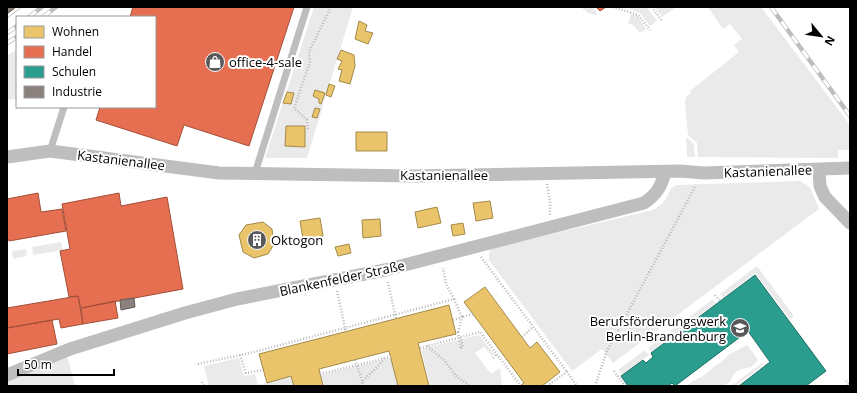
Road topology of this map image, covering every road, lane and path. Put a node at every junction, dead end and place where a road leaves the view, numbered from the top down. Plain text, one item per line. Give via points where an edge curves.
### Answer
1 (307, 7) edge
2 (331, 7) edge
3 (613, 7) edge
4 (629, 7) edge
5 (652, 7) edge
6 (625, 10) junction
7 (662, 21) dead end
8 (650, 30) dead end
9 (64, 108) edge
10 (308, 129) dead end
11 (50, 151) junction
12 (7, 157) edge
13 (850, 168) edge
14 (819, 170) junction
15 (665, 172) junction
16 (255, 173) junction
17 (704, 173) junction
18 (545, 174) junction
19 (850, 223) edge
20 (550, 226) junction
21 (475, 248) junction
22 (440, 256) junction
23 (385, 270) junction
24 (334, 280) junction
25 (715, 295) dead end
26 (454, 300) junction
27 (720, 301) dead end
28 (473, 314) dead end
29 (396, 315) junction
30 (462, 318) junction
31 (396, 319) dead end
32 (453, 320) dead end
33 (533, 327) junction
34 (345, 328) junction
35 (346, 332) dead end
36 (461, 337) junction
37 (522, 337) dead end
38 (427, 346) junction
39 (420, 348) dead end
40 (497, 354) junction
41 (240, 356) junction
42 (391, 356) dead end
43 (385, 358) junction
44 (493, 358) dead end
45 (355, 360) dead end
46 (198, 364) dead end
47 (356, 365) junction
48 (263, 370) dead end
49 (614, 371) dead end
50 (567, 372) junction
51 (320, 374) dead end
52 (7, 375) edge
53 (846, 381) dead end
54 (202, 382) dead end
55 (362, 383) junction
56 (204, 386) edge
57 (360, 386) edge
58 (364, 386) edge
59 (470, 386) edge
60 (520, 386) edge
61 (547, 386) edge
62 (577, 386) edge
63 (595, 386) edge
64 (625, 386) edge
65 (850, 386) edge

1 - 16 lane
2 - 10 path via 309,52 310,62 294,108 307,120
3 - 6 path
4 - 6 path
5 - 7 path
6 - 8 path via 638,15
9 - 11 lane
11 - 12 street, Kastanienallee
11 - 16 street, Kastanienallee via 218,173
13 - 14 street
14 - 17 street, Kastanienallee
14 - 19 street, Kastanienallee via 820,186 825,197
15 - 17 street, Kastanienallee
15 - 18 street, Kastanienallee
15 - 20 street, Blankenfelder Straße via 654,196 644,203
16 - 18 street, Kastanienallee via 414,176
17 - 63 path via 607,351
18 - 20 path via 550,202
20 - 21 street, Blankenfelder Straße
21 - 22 street, Blankenfelder Straße
21 - 33 path
22 - 23 street, Blankenfelder Straße
22 - 26 path via 446,284
23 - 24 street, Blankenfelder Straße
23 - 29 path
24 - 34 path
24 - 52 street, Blankenfelder Straße via 237,299 185,314 70,349
25 - 27 path
26 - 29 path
26 - 30 path
28 - 30 path
29 - 31 path
29 - 34 path
30 - 32 path
30 - 36 path, bridge via 458,332 461,348
33 - 37 path
33 - 50 path
34 - 35 path
34 - 41 path
36 - 38 path
36 - 40 path via 480,332
38 - 39 path
38 - 59 path via 444,360 456,376
40 - 44 path
40 - 60 path
41 - 46 path
41 - 48 path via 246,373
42 - 43 path
43 - 47 path
43 - 55 path
45 - 47 path
47 - 51 path
47 - 55 path
49 - 64 path
50 - 61 path
50 - 62 path
53 - 65 path
54 - 56 path
55 - 57 path
55 - 58 path

